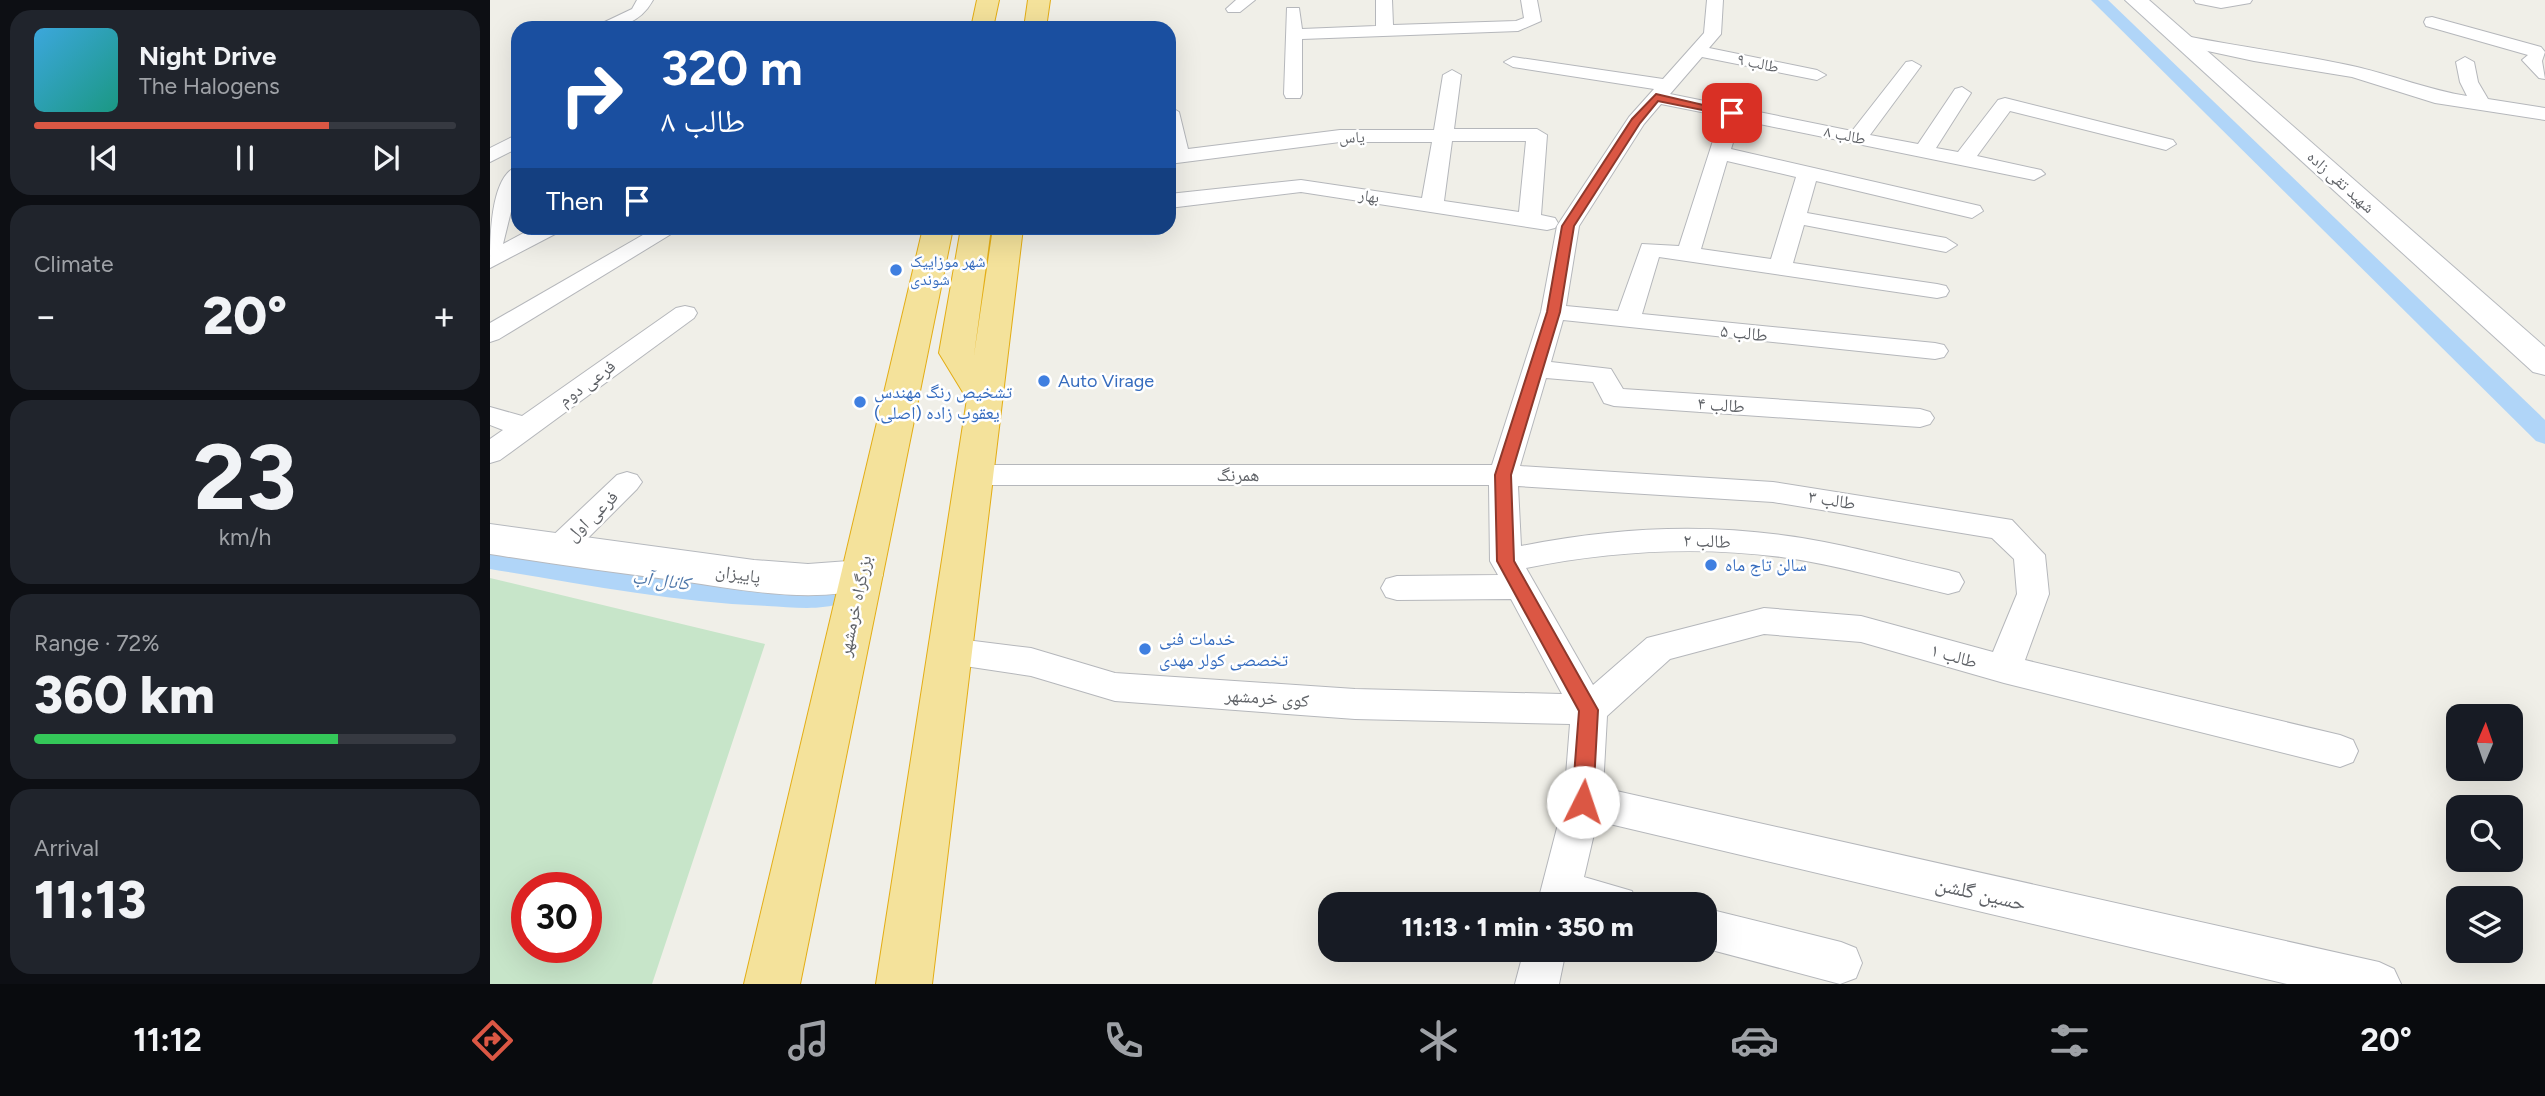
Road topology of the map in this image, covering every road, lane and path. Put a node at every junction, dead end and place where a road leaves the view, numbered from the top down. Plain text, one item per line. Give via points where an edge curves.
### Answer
1 (645, 0) edge
2 (988, 0) edge
3 (1039, 0) edge
4 (1384, 0) edge
5 (1529, 0) edge
6 (1715, 0) edge
7 (2136, 0) edge
8 (2202, 0) edge
9 (2251, 0) edge
10 (1293, 12) dead end
11 (617, 21) edge
12 (984, 21) edge
13 (1036, 21) edge
14 (2432, 22) dead end
15 (1385, 30) junction
16 (1293, 34) junction
17 (2181, 40) junction
18 (1700, 51) junction
19 (1513, 62) dead end
20 (2465, 62) dead end
21 (1912, 66) dead end
22 (2545, 74) edge
23 (1452, 75) dead end
24 (1817, 75) dead end
25 (1662, 91) junction
26 (1962, 93) dead end
27 (1293, 94) dead end
28 (2482, 106) junction
29 (1732, 113) junction
30 (2545, 114) edge
31 (1443, 135) junction
32 (1857, 138) junction
33 (2166, 144) dead end
34 (511, 145) edge
35 (1924, 151) junction
36 (1720, 153) junction
37 (490, 156) edge
38 (1176, 157) edge
39 (1964, 159) junction
40 (1808, 172) junction
41 (2034, 174) dead end
42 (511, 178) edge
43 (1176, 200) edge
44 (1432, 205) junction
45 (509, 207) edge
46 (1972, 211) dead end
47 (1795, 217) junction
48 (1529, 220) junction
49 (1568, 226) junction
50 (536, 235) edge
51 (658, 235) edge
52 (937, 235) edge
53 (980, 235) edge
54 (1946, 246) dead end
55 (490, 252) edge
56 (1688, 254) junction
57 (993, 255) edge
58 (490, 261) edge
59 (1780, 267) junction
60 (928, 276) junction
61 (1937, 291) dead end
62 (1553, 312) junction
63 (685, 313) dead end
64 (1628, 320) junction
65 (490, 334) edge
66 (1935, 351) dead end
67 (2545, 365) edge
68 (1534, 369) junction
69 (490, 416) edge
70 (1920, 418) dead end
71 (526, 428) junction
72 (490, 453) edge
73 (974, 475) junction
74 (1503, 475) junction
75 (627, 482) dead end
76 (490, 539) edge
77 (557, 550) junction
78 (1513, 574) junction
79 (862, 575) junction
80 (1948, 582) dead end
81 (1397, 588) dead end
82 (950, 652) junction
83 (2004, 670) junction
84 (1589, 710) junction
85 (2340, 751) dead end
86 (1583, 802) junction
87 (1559, 892) edge
88 (1717, 931) edge
89 (1542, 962) edge
90 (1841, 963) dead end
91 (772, 984) edge
92 (904, 984) edge
93 (1537, 984) edge
94 (2379, 984) edge

1 - 11 street via 638,12
2 - 12 highway
3 - 13 highway
4 - 15 street
5 - 15 street via 1533,21 1518,26
6 - 18 street via 1712,34
7 - 17 main road, شهید تقی زاده
8 - 9 street
10 - 16 street
14 - 22 street via 2535,51 2539,56 2531,60
15 - 16 street
16 - 27 street
17 - 28 street via 2342,69
17 - 67 main road, شهید تقی زاده
18 - 24 street, طالب ۹
18 - 25 street
19 - 25 street, طالب ۸
20 - 28 street
21 - 32 street
23 - 31 street
25 - 29 street, طالب ۸
25 - 49 street via 1636,121
26 - 35 street
28 - 30 street
29 - 32 street, طالب ۸
29 - 36 street
31 - 38 street, یاس via 1340,136
31 - 44 street
31 - 48 street, یاس via 1537,135
32 - 35 street, طالب ۸
33 - 39 street via 2005,104
34 - 37 street
35 - 39 street, طالب ۸
36 - 40 street
36 - 56 street
39 - 41 street, طالب ۸
40 - 46 street
40 - 47 street
42 - 45 street
43 - 44 street, بهار via 1301,186
44 - 48 street, بهار
45 - 55 street
47 - 54 street
47 - 59 street
48 - 49 street, بهار
49 - 62 street
50 - 58 street
51 - 65 street
52 - 60 highway, بزرگراه خرمشهر
53 - 57 highway
56 - 59 street
56 - 64 street via 1650,249
57 - 60 highway
57 - 73 highway
59 - 61 street
60 - 79 highway, بزرگراه خرمشهر
62 - 64 street, طالب ۵
62 - 68 street
63 - 71 street, فرعی دوم
64 - 66 street, طالب ۵
68 - 70 street, طالب ۴ via 1602,375 1614,397
68 - 74 street
69 - 71 street
71 - 72 street, فرعی دوم
73 - 74 street, همرنگ
73 - 82 highway
74 - 78 street
74 - 83 street, طالب ۳ via 1773,492 2000,528 2029,555 2033,594
75 - 77 street, فرعی اول
76 - 77 main road, پاییزان
77 - 79 main road, پاییزان via 772,578
78 - 80 street, طالب ۲ via 1549,551 1675,540 1782,546
78 - 81 street, طالب ۲
78 - 84 street
79 - 91 highway, بزرگراه خرمشهر
82 - 84 street, کوی خرمشهر via 1031,662 1115,688 1356,704
82 - 92 highway
83 - 84 street, طالب ۱ via 1861,629 1764,621 1658,648
83 - 85 street, طالب ۱
84 - 86 street
86 - 87 street
86 - 94 street, حسین گلشن
88 - 90 street
89 - 93 street

